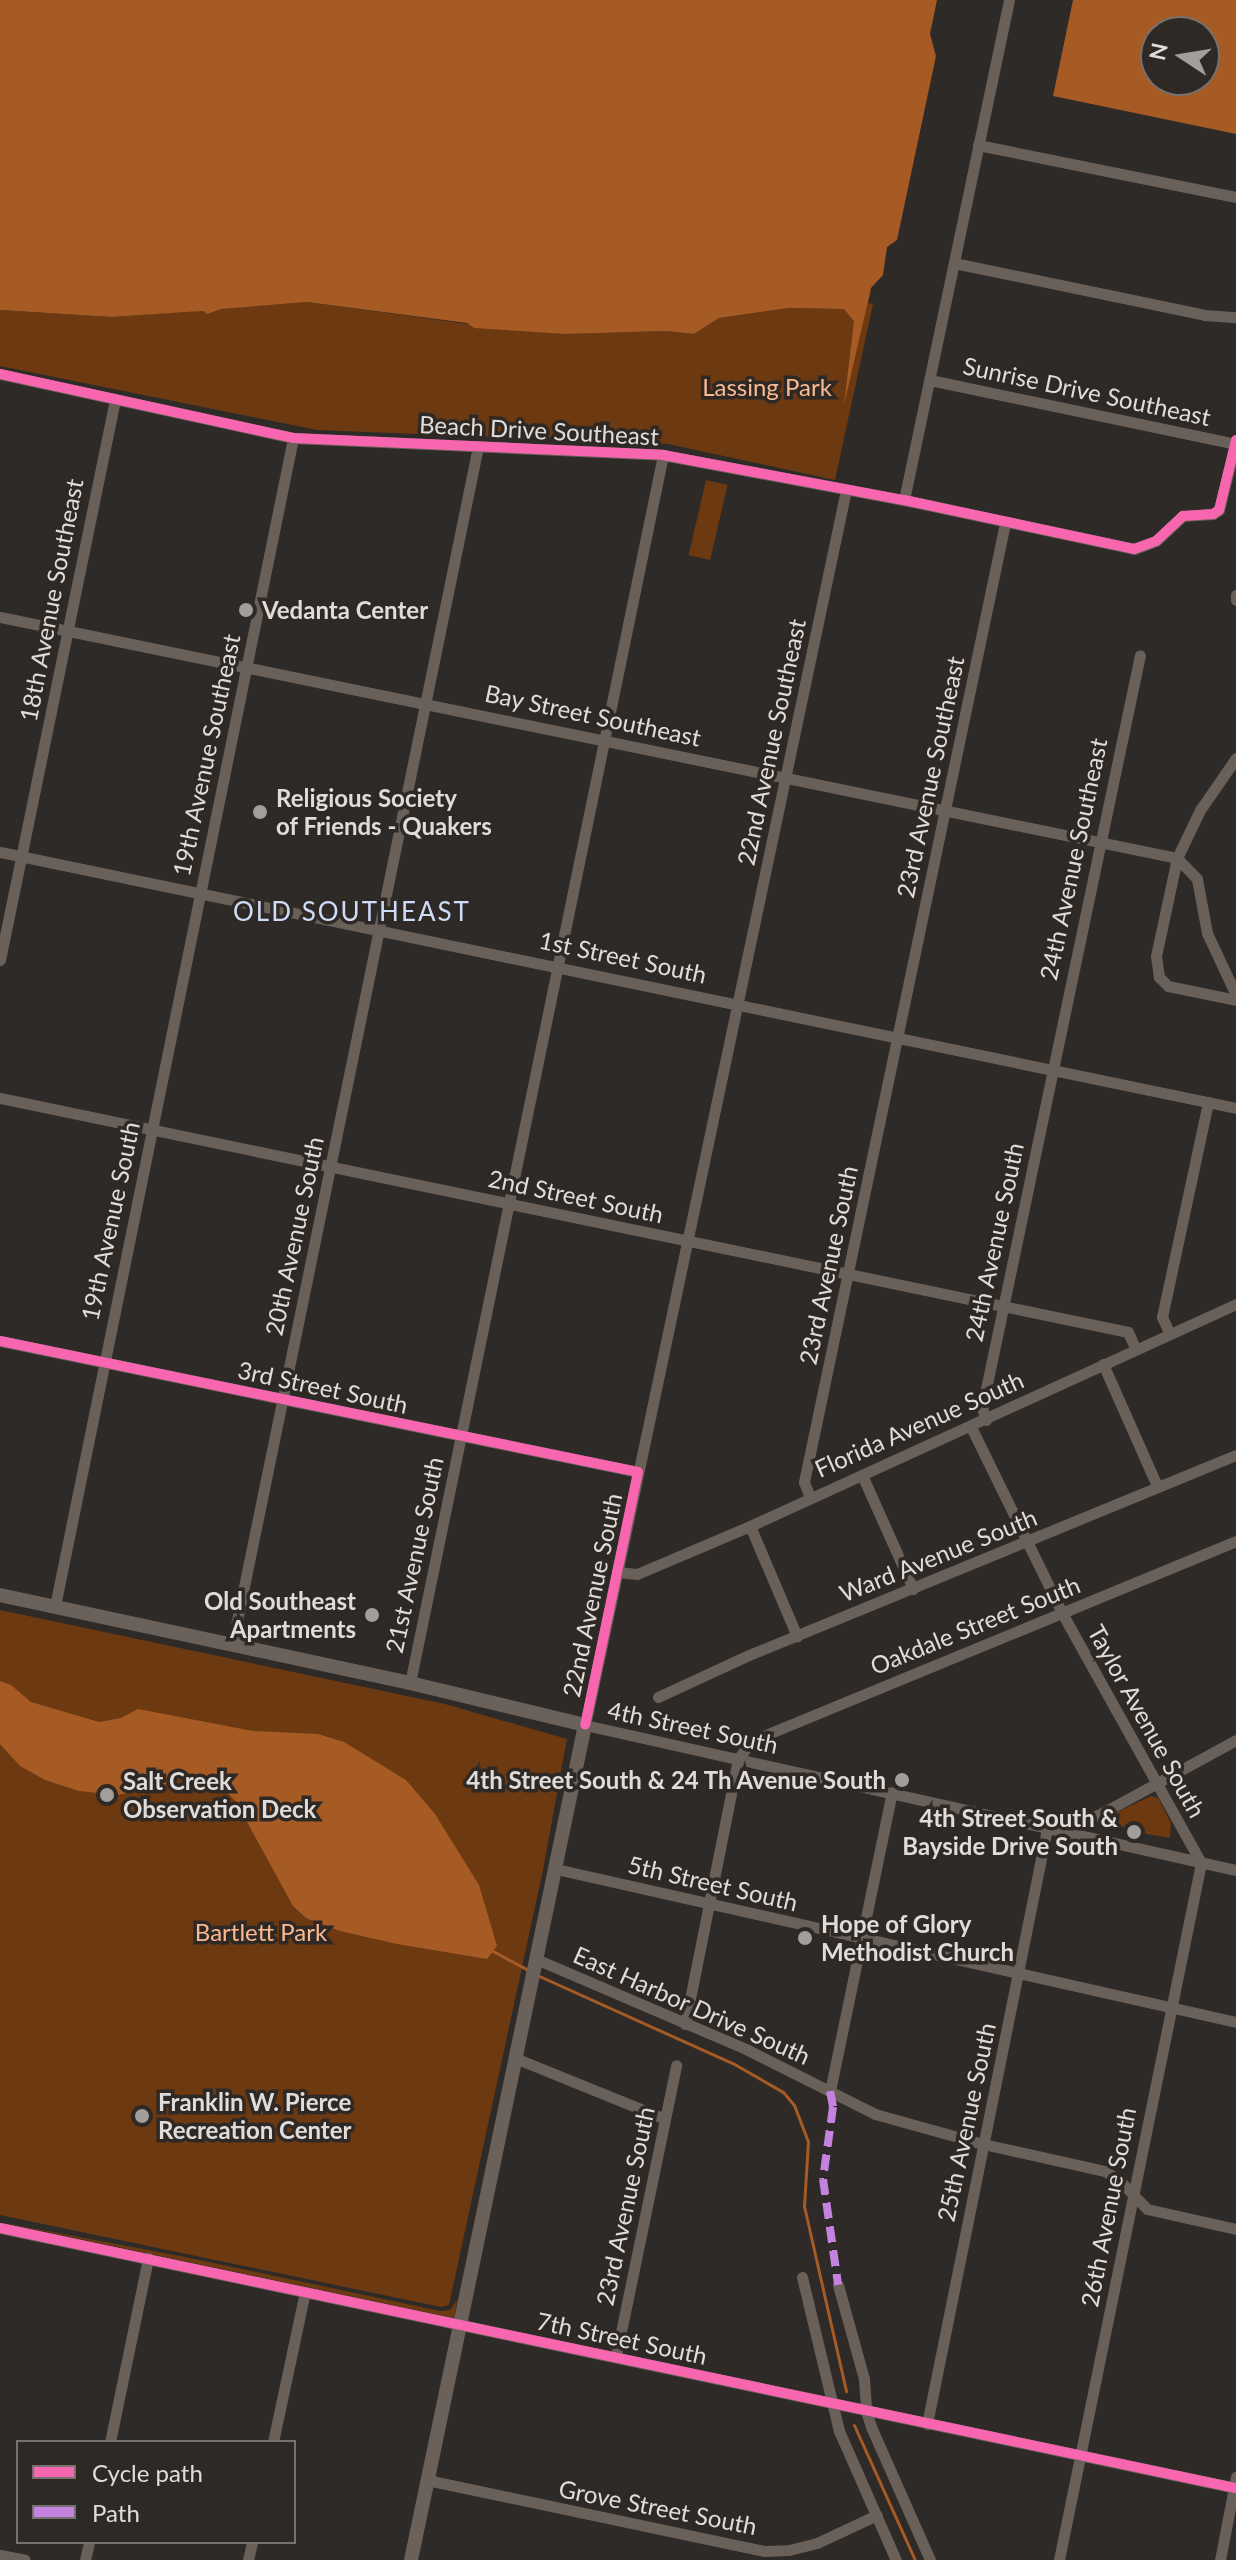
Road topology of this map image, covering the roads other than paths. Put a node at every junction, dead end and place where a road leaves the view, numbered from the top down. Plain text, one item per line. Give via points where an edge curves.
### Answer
1 (1009, 0) edge
2 (978, 145) junction
3 (1236, 197) edge
4 (954, 263) junction
5 (1236, 317) edge
6 (0, 374) edge
7 (930, 380) junction
8 (115, 400) junction
9 (293, 438) junction
10 (1236, 443) edge
11 (478, 447) junction
12 (663, 455) junction
13 (846, 490) junction
14 (904, 500) junction
15 (1005, 523) junction
16 (0, 617) edge
17 (67, 631) junction
18 (1140, 655) dead end
19 (246, 669) junction
20 (425, 705) junction
21 (605, 741) junction
22 (1236, 758) edge
23 (786, 778) junction
24 (945, 811) junction
25 (1099, 844) junction
26 (0, 852) edge
27 (22, 857) junction
28 (1177, 858) junction
29 (200, 893) junction
30 (380, 930) junction
31 (0, 960) edge
32 (558, 966) junction
33 (1236, 998) edge
34 (738, 1004) junction
35 (898, 1040) junction
36 (1052, 1072) junction
37 (0, 1098) edge
38 (1208, 1102) junction
39 (1236, 1108) edge
40 (151, 1129) junction
41 (331, 1167) junction
42 (508, 1205) junction
43 (688, 1242) junction
44 (848, 1275) junction
45 (1236, 1305) edge
46 (1002, 1309) junction
47 (1169, 1332) junction
48 (0, 1341) edge
49 (1135, 1348) junction
50 (103, 1363) junction
51 (1103, 1364) junction
52 (282, 1398) junction
53 (986, 1420) junction
54 (971, 1427) junction
55 (461, 1436) junction
56 (1236, 1455) edge
57 (638, 1472) junction
58 (862, 1475) junction
59 (1157, 1486) junction
60 (810, 1497) junction
61 (750, 1526) junction
62 (1236, 1541) edge
63 (1026, 1543) junction
64 (617, 1572) junction
65 (913, 1589) junction
66 (0, 1595) edge
67 (55, 1606) junction
68 (1062, 1613) junction
69 (797, 1636) junction
70 (232, 1645) junction
71 (410, 1683) junction
72 (658, 1697) dead end
73 (585, 1725) junction
74 (1236, 1740) edge
75 (738, 1759) junction
76 (1156, 1782) junction
77 (892, 1792) junction
78 (1047, 1829) junction
79 (1201, 1863) junction
80 (556, 1869) junction
81 (1236, 1870) edge
82 (709, 1905) junction
83 (864, 1940) junction
84 (536, 1959) junction
85 (1019, 1974) junction
86 (1171, 2007) junction
87 (1236, 2022) edge
88 (685, 2024) junction
89 (515, 2058) junction
90 (676, 2065) dead end
91 (830, 2091) junction
92 (665, 2119) junction
93 (983, 2144) junction
94 (1133, 2194) junction
95 (0, 2228) edge
96 (1236, 2229) edge
97 (148, 2258) junction
98 (802, 2277) dead end
99 (838, 2285) dead end
100 (305, 2292) junction
101 (459, 2324) junction
102 (616, 2356) junction
103 (832, 2404) junction
104 (866, 2411) junction
105 (927, 2424) junction
106 (110, 2440) edge
107 (273, 2440) edge
108 (1081, 2454) junction
109 (427, 2480) junction
110 (1235, 2484) edge
111 (877, 2515) junction
112 (0, 2555) edge
113 (25, 2560) edge
114 (411, 2560) edge
115 (896, 2560) edge
116 (930, 2560) edge
117 (1059, 2560) edge
118 (1220, 2560) edge

1 - 2 street
2 - 3 street
2 - 4 street
4 - 5 street via 1204,315
4 - 7 street
6 - 8 street, Beach Drive Southeast
7 - 10 street, Sunrise Drive Southeast
7 - 14 street
8 - 9 street, Beach Drive Southeast
8 - 17 street, 18th Avenue Southeast
9 - 11 street, Beach Drive Southeast
9 - 19 street, 19th Avenue Southeast
10 - 15 street, Beach Drive Southeast via 1219,510 1183,516 1147,546 1121,548
11 - 12 street, Beach Drive Southeast
11 - 20 street, 20th Avenue South
12 - 13 street, Beach Drive Southeast
12 - 21 street, 21st Avenue South
13 - 14 street, Beach Drive Southeast
13 - 23 street, 22nd Avenue Southeast
14 - 15 street, Beach Drive Southeast
15 - 24 street, 23rd Avenue Southeast
16 - 17 street, Bay Street Southeast
17 - 19 street, Bay Street Southeast
17 - 27 street, 18th Avenue Southeast
18 - 25 street, 24th Avenue Southeast
19 - 20 street, Bay Street Southeast
19 - 29 street, 19th Avenue Southeast
20 - 21 street, Bay Street Southeast
20 - 30 street, 20th Avenue South
21 - 23 street, Bay Street Southeast
21 - 32 street, 21st Avenue South
22 - 28 street via 1200,810
23 - 24 street, Bay Street Southeast
23 - 34 street, 22nd Avenue Southeast
24 - 25 street, Bay Street Southeast
24 - 35 street, 23rd Avenue Southeast
25 - 28 street, Bay Street Southeast
25 - 36 street, 24th Avenue Southeast
26 - 27 street, 1st Street South
27 - 29 street, 1st Street South
27 - 31 street, 18th Avenue Southeast
28 - 33 street via 1197,879 1207,933
28 - 33 street via 1156,956 1159,977 1168,986
29 - 30 street, 1st Street South
29 - 40 street, 19th Avenue South
30 - 32 street, 1st Street South
30 - 41 street, 20th Avenue South
32 - 34 street, 1st Street South
32 - 42 street, 21st Avenue South
34 - 35 street, 1st Street South
34 - 43 street, 22nd Avenue South
35 - 36 street, 1st Street South
35 - 44 street, 23rd Avenue South
36 - 38 street, 1st Street South
36 - 46 street, 24th Avenue South
37 - 40 street, 2nd Street South
38 - 39 street, 1st Street South
38 - 47 street via 1162,1317
40 - 41 street, 2nd Street South
40 - 50 street, 19th Avenue South
41 - 42 street, 2nd Street South
41 - 52 street, 20th Avenue South
42 - 43 street, 2nd Street South
42 - 55 street, 21st Avenue South
43 - 44 street, 2nd Street South
43 - 57 street, 22nd Avenue South
44 - 46 street, 2nd Street South
44 - 60 street, 23rd Avenue South via 804,1482
45 - 47 street, Florida Avenue South
46 - 49 street, 2nd Street South via 1128,1332
46 - 53 street, 24th Avenue South via 982,1408
47 - 49 street, Florida Avenue South
48 - 50 street, 3rd Street South
49 - 51 street, Florida Avenue South
50 - 52 street, 3rd Street South
50 - 67 street, 19th Avenue South
51 - 53 street, Florida Avenue South
51 - 59 street
52 - 55 street, 3rd Street South
52 - 70 street, 20th Avenue South
53 - 54 street, Florida Avenue South
54 - 58 street, Florida Avenue South
54 - 63 street, Taylor Avenue South
55 - 57 street, 3rd Street South
55 - 71 street, 21st Avenue South
56 - 59 street, Ward Avenue South
57 - 64 street, 22nd Avenue South
58 - 60 street, Florida Avenue South
58 - 65 street
59 - 63 street, Ward Avenue South
60 - 61 street, Florida Avenue South
61 - 64 street, Florida Avenue South via 637,1574
61 - 69 street
62 - 68 street, Oakdale Street South
63 - 65 street, Ward Avenue South
63 - 68 street, Taylor Avenue South
64 - 73 street, 22nd Avenue South
65 - 69 street, Ward Avenue South
66 - 67 main road, 4th Street South
67 - 70 main road, 4th Street South
68 - 75 street, Oakdale Street South via 751,1741
68 - 76 street, Taylor Avenue South
69 - 72 street, Ward Avenue South
70 - 71 main road, 4th Street South
71 - 73 main road, 4th Street South
73 - 75 street, 4th Street South
73 - 80 main road, 22nd Avenue South
74 - 76 street
75 - 77 street, 4th Street South
75 - 82 street
76 - 78 street via 1075,1825
76 - 79 street, Taylor Avenue South
77 - 78 street, 4th Street South
77 - 83 street
78 - 79 street, 4th Street South
78 - 85 street, 25th Avenue South
79 - 81 street, 4th Street South
79 - 86 street, 26th Avenue South
80 - 82 street, 5th Street South
80 - 84 main road, 22nd Avenue South
82 - 83 street, 5th Street South
82 - 88 street
83 - 85 street, 5th Street South
83 - 91 street
84 - 88 street, East Harbor Drive South
84 - 89 main road, 22nd Avenue South
85 - 86 street, 5th Street South
85 - 93 street, 25th Avenue South
86 - 87 street, 5th Street South
86 - 94 street, 26th Avenue South
88 - 91 street, East Harbor Drive South
89 - 92 street
89 - 101 main road, 22nd Avenue South
90 - 92 street, 23rd Avenue South
91 - 93 street, East Harbor Drive South via 875,2114
92 - 102 street, 23rd Avenue South
93 - 94 street, East Harbor Drive South via 1105,2171
93 - 105 street, 25th Avenue South
94 - 96 street, East Harbor Drive South via 1147,2209
94 - 108 street, 26th Avenue South
95 - 97 street, 7th Street South
97 - 100 street, 7th Street South
97 - 106 street
98 - 103 street
99 - 104 street via 864,2379
100 - 101 street, 7th Street South
100 - 107 street
101 - 102 street, 7th Street South
101 - 109 main road, 22nd Avenue South
102 - 103 street, 7th Street South
103 - 104 street, 7th Street South
103 - 111 street
104 - 105 street, 7th Street South
104 - 116 street
105 - 108 street, 7th Street South
108 - 110 street, 7th Street South
108 - 117 street, 26th Avenue South
109 - 111 street, Grove Street South via 764,2551 817,2543
109 - 114 main road, 22nd Avenue South
110 - 118 street
111 - 115 street
112 - 113 street

